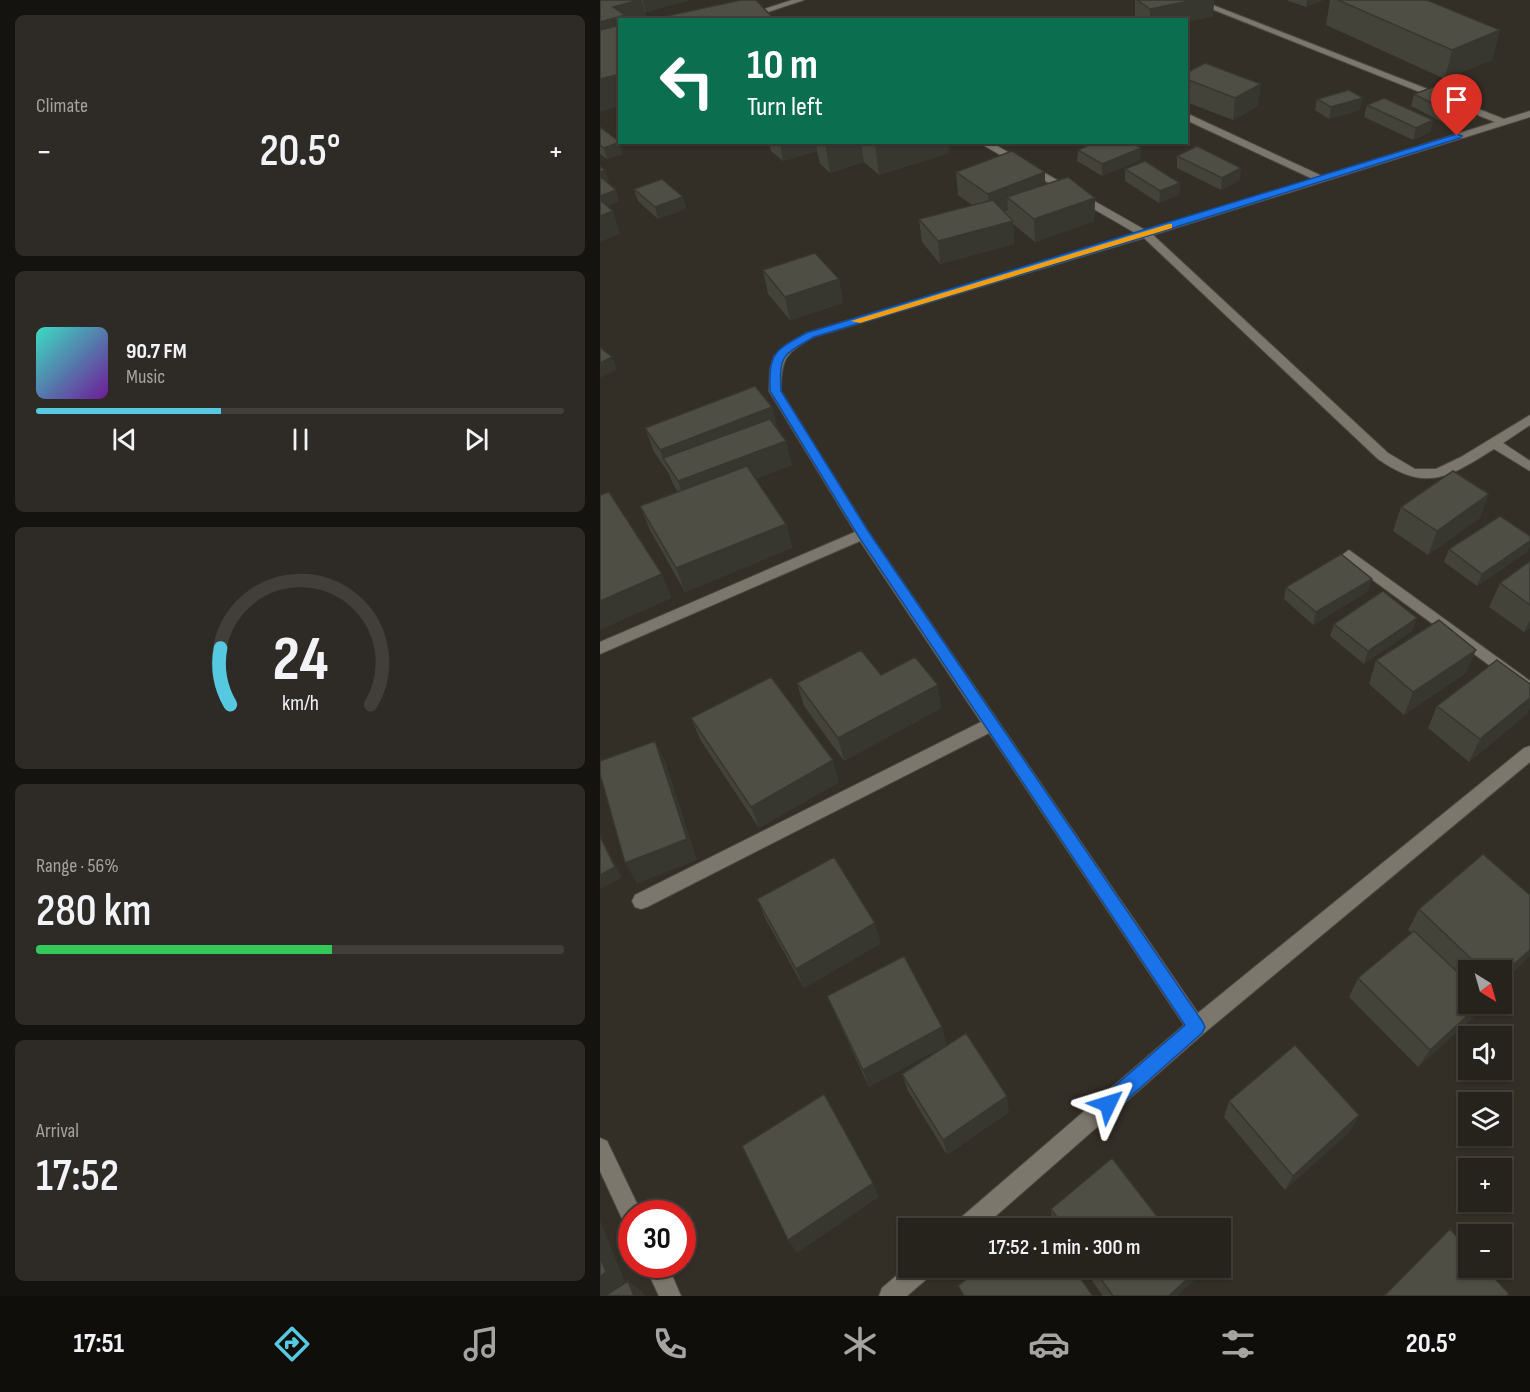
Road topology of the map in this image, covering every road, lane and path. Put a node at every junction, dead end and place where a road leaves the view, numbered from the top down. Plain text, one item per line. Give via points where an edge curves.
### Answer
1 (800, 0) edge
2 (1193, 0) edge
3 (743, 7) edge
4 (753, 14) junction
5 (759, 18) edge
6 (1530, 114) edge
7 (1188, 117) edge
8 (1503, 122) junction
9 (986, 144) edge
10 (1321, 179) junction
11 (1145, 234) junction
12 (1530, 419) edge
13 (1493, 442) junction
14 (1530, 466) edge
15 (863, 534) junction
16 (1349, 555) dead end
17 (600, 648) edge
18 (1530, 689) edge
19 (992, 724) junction
20 (1530, 753) edge
21 (641, 902) dead end
22 (1196, 1027) junction
23 (600, 1148) edge
24 (625, 1200) edge
25 (977, 1218) edge
26 (662, 1278) edge
27 (911, 1278) edge
28 (670, 1296) edge
29 (890, 1296) edge

1 - 4 street
2 - 8 street
3 - 4 street
4 - 5 street
6 - 8 street
7 - 10 street
8 - 10 street
9 - 11 street
10 - 11 street
11 - 13 street via 1398,467 1413,474 1446,471
11 - 15 street via 810,335 785,350 774,364 775,391
12 - 13 street
13 - 14 street
15 - 17 street
15 - 19 street
16 - 18 street
19 - 21 street
19 - 22 street
20 - 22 street
22 - 25 street
23 - 24 street
26 - 28 street
27 - 29 street

